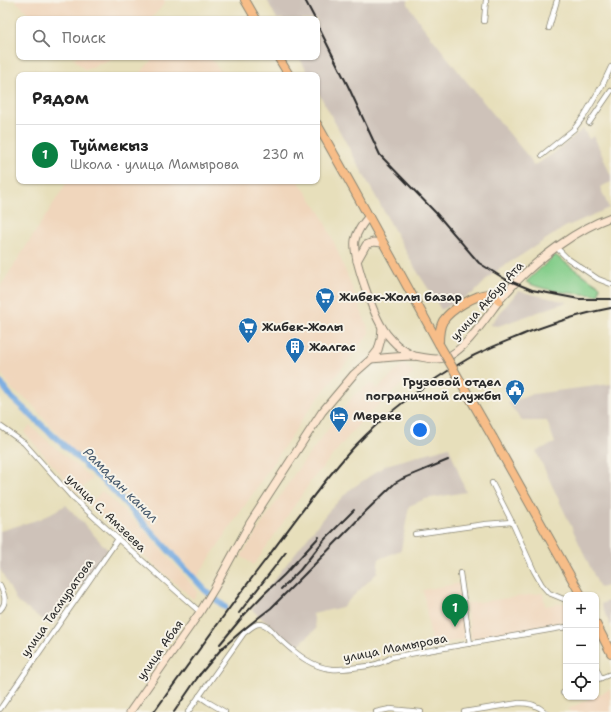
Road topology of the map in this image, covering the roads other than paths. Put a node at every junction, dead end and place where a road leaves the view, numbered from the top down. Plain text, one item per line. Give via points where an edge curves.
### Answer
1 (245, 0) edge
2 (486, 0) edge
3 (556, 0) edge
4 (254, 16) edge
5 (484, 21) dead end
6 (548, 28) dead end
7 (280, 60) edge
8 (611, 67) edge
9 (287, 72) edge
10 (611, 91) edge
11 (588, 123) dead end
12 (320, 129) edge
13 (542, 155) dead end
14 (369, 216) junction
15 (611, 217) edge
16 (383, 243) junction
17 (556, 247) junction
18 (357, 261) junction
19 (611, 284) edge
20 (499, 301) junction
21 (382, 326) junction
22 (439, 344) junction
23 (414, 356) junction
24 (371, 358) junction
25 (0, 426) edge
26 (492, 483) dead end
27 (512, 522) junction
28 (415, 534) dead end
29 (118, 539) junction
30 (460, 573) dead end
31 (0, 585) edge
32 (579, 592) edge
33 (563, 599) edge
34 (0, 610) edge
35 (200, 612) junction
36 (563, 628) edge
37 (598, 628) edge
38 (470, 644) junction
39 (611, 652) edge
40 (599, 674) edge
41 (611, 674) edge
42 (601, 678) joint
43 (199, 696) junction
44 (0, 709) edge
45 (130, 712) edge
46 (188, 712) edge
47 (225, 712) edge
48 (376, 712) edge
49 (421, 712) edge
50 (464, 712) edge
51 (545, 712) edge

1 - 4 highway
2 - 5 street
3 - 6 street
7 - 9 highway
8 - 13 street via 574,129
10 - 11 street
12 - 14 highway
14 - 16 highway
14 - 18 main road via 355,240
15 - 17 main road, улица Акбур Ата via 587,227
16 - 18 main road via 373,242 366,246
16 - 22 highway
17 - 19 street via 592,275
17 - 20 main road, улица Акбур Ата via 515,283
18 - 21 main road via 368,296
20 - 22 highway via 489,294 465,302 442,323
20 - 23 main road, улица Акбур Ата via 464,345 455,352 444,358 431,360
21 - 23 main road via 393,341
21 - 24 main road, улица Абая via 378,350
22 - 32 highway, bridge
23 - 24 main road
24 - 35 main road, улица Абая via 322,412 250,523
25 - 29 street, улица С. Амзеева via 24,443 72,497
26 - 27 street
27 - 28 street
27 - 33 street via 542,585 549,593
29 - 35 street, улица С. Амзеева
29 - 44 street, улица Тасмуратова
30 - 38 street
31 - 34 street via 5,598
35 - 45 main road, улица Абая
36 - 38 street, улица Мамырова
37 - 39 highway
38 - 43 street, улица Мамырова via 392,657 367,666 331,669 312,663 290,648 268,627 256,624 244,633
40 - 42 street
41 - 42 street
43 - 46 street, улица Мамырова
43 - 47 street
48 - 49 street via 390,709
50 - 51 street via 526,703 536,705

